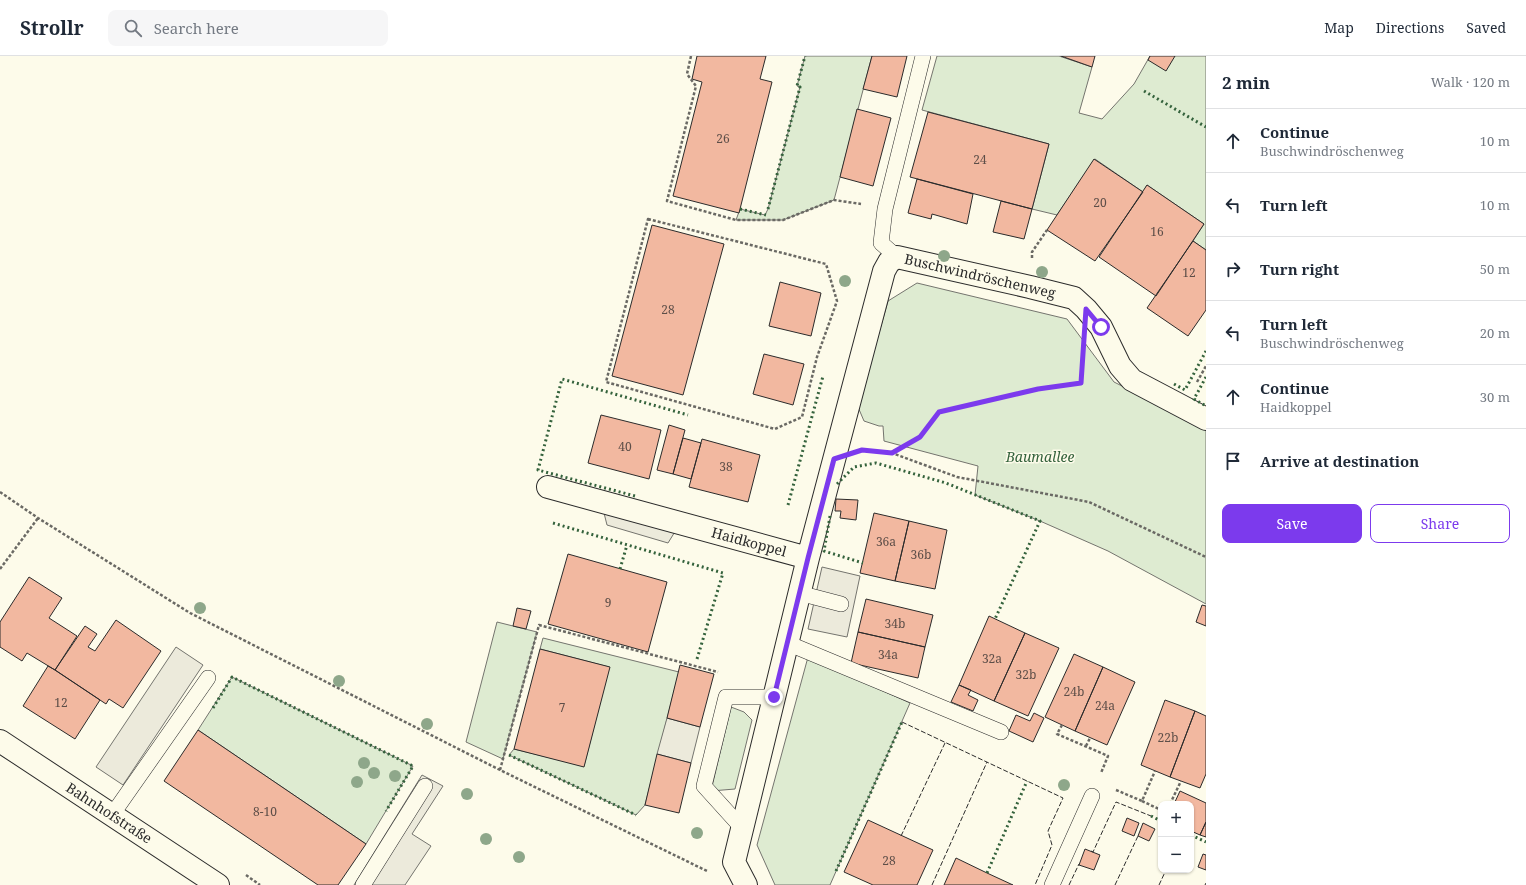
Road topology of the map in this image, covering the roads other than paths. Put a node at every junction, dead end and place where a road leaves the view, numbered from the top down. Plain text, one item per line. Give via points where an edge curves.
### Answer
1 (922, 56) edge
2 (897, 257) junction
3 (1206, 419) edge
4 (548, 486) dead end
5 (808, 558) junction
6 (799, 593) junction
7 (841, 604) dead end
8 (787, 643) junction
9 (208, 678) dead end
10 (774, 697) junction
11 (1000, 732) dead end
12 (0, 741) edge
13 (425, 786) dead end
14 (1094, 789) road end
15 (112, 815) junction
16 (742, 828) junction
17 (746, 884) edge
18 (218, 885) edge
19 (363, 885) edge
20 (1052, 885) edge

1 - 2 lane via 885,209 881,243
2 - 3 street, Buschwindröschenweg via 1074,298 1101,327 1120,366 1132,380
2 - 5 street, Buschwindröschenweg via 889,262 884,271
4 - 5 street, Haidkoppel
5 - 6 street
6 - 7 lane
6 - 8 street
8 - 10 street
8 - 11 lane
9 - 15 lane
10 - 16 street
10 - 16 lane via 726,697 704,786
12 - 15 street, Bahnhofstraße
13 - 19 lane
14 - 20 lane
15 - 18 street, Bahnhofstraße
16 - 17 street via 734,862

